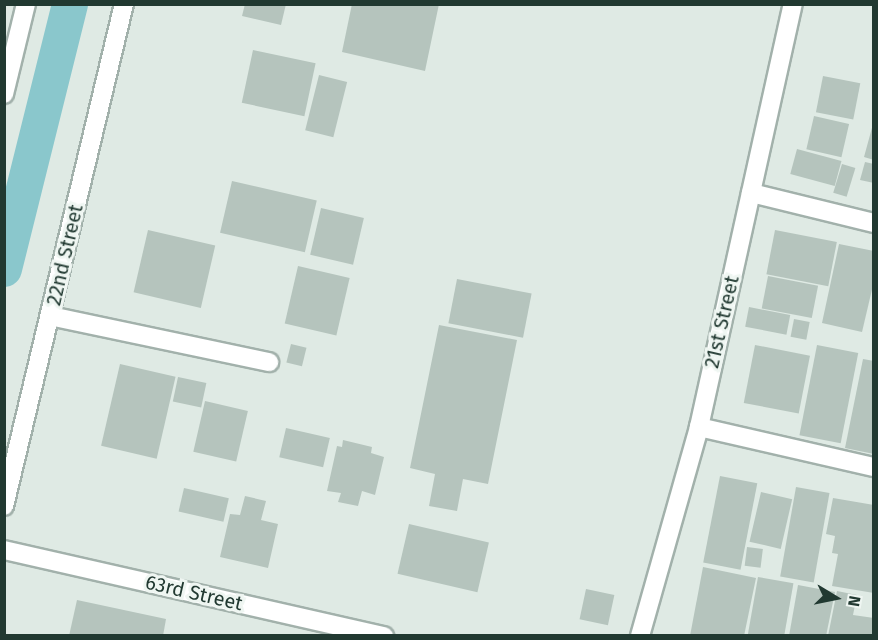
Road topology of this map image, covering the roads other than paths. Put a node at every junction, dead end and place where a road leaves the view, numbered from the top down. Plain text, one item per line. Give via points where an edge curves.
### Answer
1 (26, 4) edge
2 (124, 4) edge
3 (793, 4) edge
4 (4, 94) edge
5 (751, 193) junction
6 (873, 223) edge
7 (50, 316) junction
8 (270, 362) dead end
9 (699, 428) junction
10 (873, 467) edge
11 (4, 506) edge
12 (4, 550) edge
13 (384, 636) edge
14 (640, 636) edge

1 - 4 street
2 - 7 street, 22nd Street
3 - 5 street, 21st Street
5 - 6 street
5 - 9 street, 21st Street
7 - 8 street
7 - 11 street, 22nd Street
9 - 10 street
9 - 14 street, 21st Street
12 - 13 street, 63rd Street

